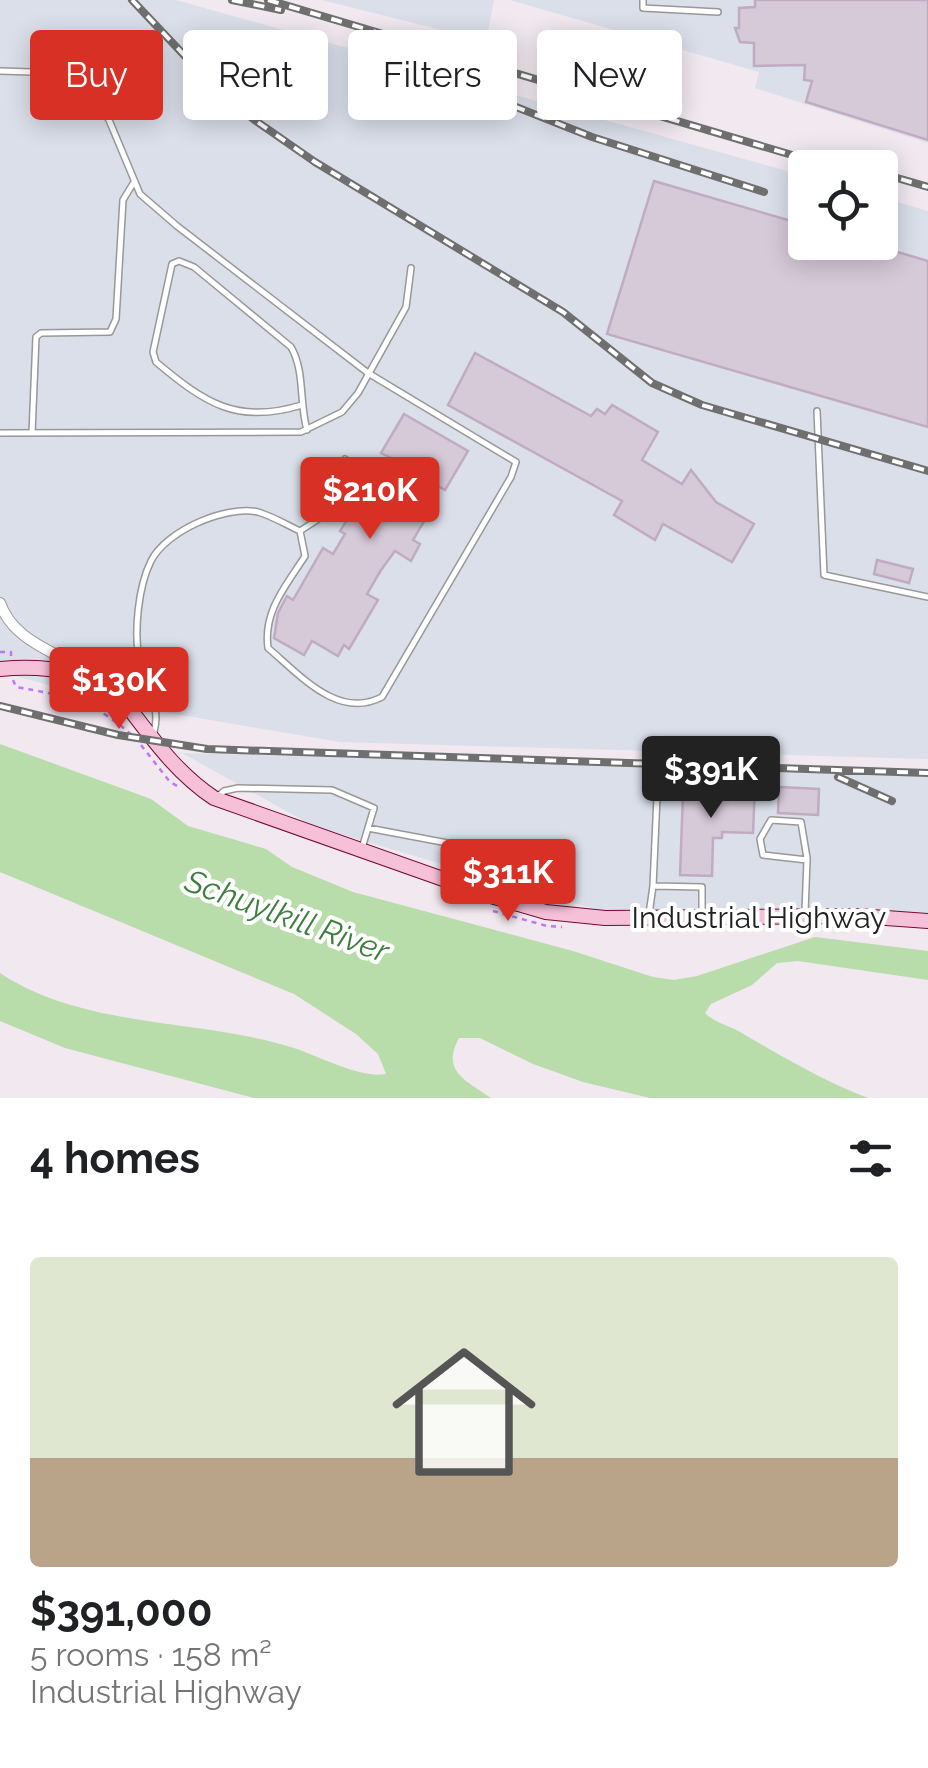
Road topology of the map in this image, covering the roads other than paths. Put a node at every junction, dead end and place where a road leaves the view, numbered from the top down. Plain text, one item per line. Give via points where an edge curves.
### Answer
1 (643, 0) edge
2 (718, 12) dead end
3 (0, 71) edge
4 (134, 182) junction
5 (411, 268) dead end
6 (368, 373) junction
7 (302, 405) junction
8 (817, 410) dead end
9 (307, 430) junction
10 (0, 433) edge
11 (32, 433) junction
12 (345, 459) dead end
13 (300, 531) junction
14 (928, 598) edge
15 (0, 603) edge
16 (0, 668) edge
17 (117, 696) junction
18 (152, 740) junction
19 (657, 797) dead end
20 (215, 798) junction
21 (368, 828) junction
22 (361, 850) junction
23 (807, 860) junction
24 (652, 886) junction
25 (491, 903) junction
26 (804, 915) junction
27 (702, 916) junction
28 (649, 917) junction
29 (928, 921) edge

1 - 2 lane via 643,8
3 - 4 lane via 80,85 108,120
4 - 6 lane via 176,226
4 - 11 lane via 124,200 116,318 110,332 36,337
5 - 6 lane via 406,306
6 - 9 lane via 342,412
6 - 13 lane via 516,462 382,697 366,705 346,704 314,688 268,648 271,609 305,556
7 - 7 lane via 300,361 291,347 194,267 172,264 156,362 213,404 239,412 266,415
7 - 9 lane
8 - 14 lane via 824,575
9 - 11 lane
10 - 11 lane
12 - 13 lane via 323,516
13 - 18 lane via 256,512 214,516 186,527 152,558 138,634 138,659 159,713
15 - 17 street via 5,619 28,641 68,658
16 - 17 street, Industrial Highway via 58,669
17 - 18 street, Industrial Highway
18 - 20 street, Industrial Highway via 192,784
19 - 24 lane
20 - 21 lane via 238,788 332,790 374,808
20 - 22 street, Industrial Highway
21 - 22 lane
21 - 25 lane via 469,849 490,873
22 - 25 street, Industrial Highway
23 - 23 lane via 801,822 771,820 760,839 763,855
23 - 26 lane
24 - 27 lane via 702,887
24 - 28 lane
25 - 28 street, Industrial Highway
26 - 27 street, Industrial Highway
26 - 29 street, Industrial Highway
27 - 28 street, Industrial Highway

